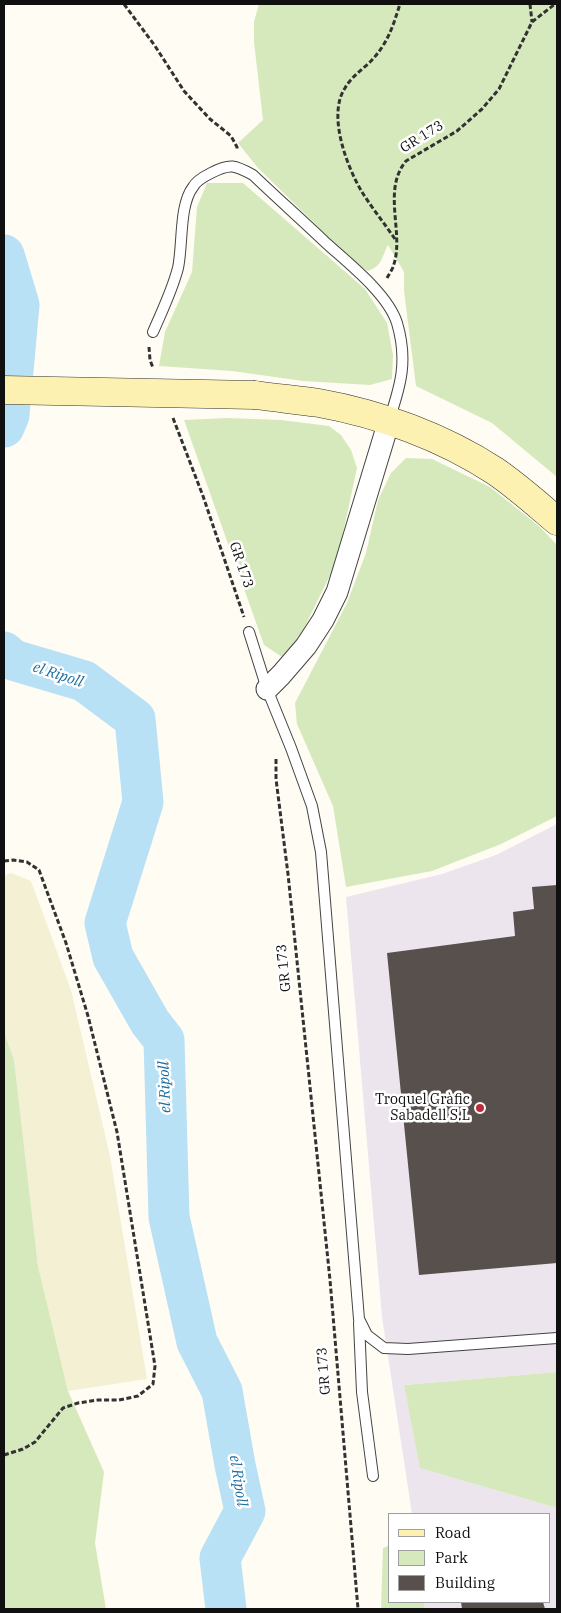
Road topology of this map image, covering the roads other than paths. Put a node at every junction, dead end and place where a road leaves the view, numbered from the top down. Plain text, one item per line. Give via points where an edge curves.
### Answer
1 (153, 332) dead end
2 (4, 390) edge
3 (389, 421) junction
4 (557, 522) edge
5 (249, 632) road end
6 (267, 688) junction
7 (359, 1319) junction
8 (557, 1338) edge
9 (373, 1476) dead end

1 - 3 lane via 178,267 184,206 192,186 221,168 237,166 253,176 377,291 388,306 396,321 402,346 402,377
2 - 3 main road, bridge via 255,395 318,403
3 - 4 main road via 468,455 517,486
3 - 6 street via 337,592 306,646
5 - 6 lane
6 - 7 lane via 312,806 321,852
7 - 8 lane via 367,1335 384,1348
7 - 9 lane via 362,1392

